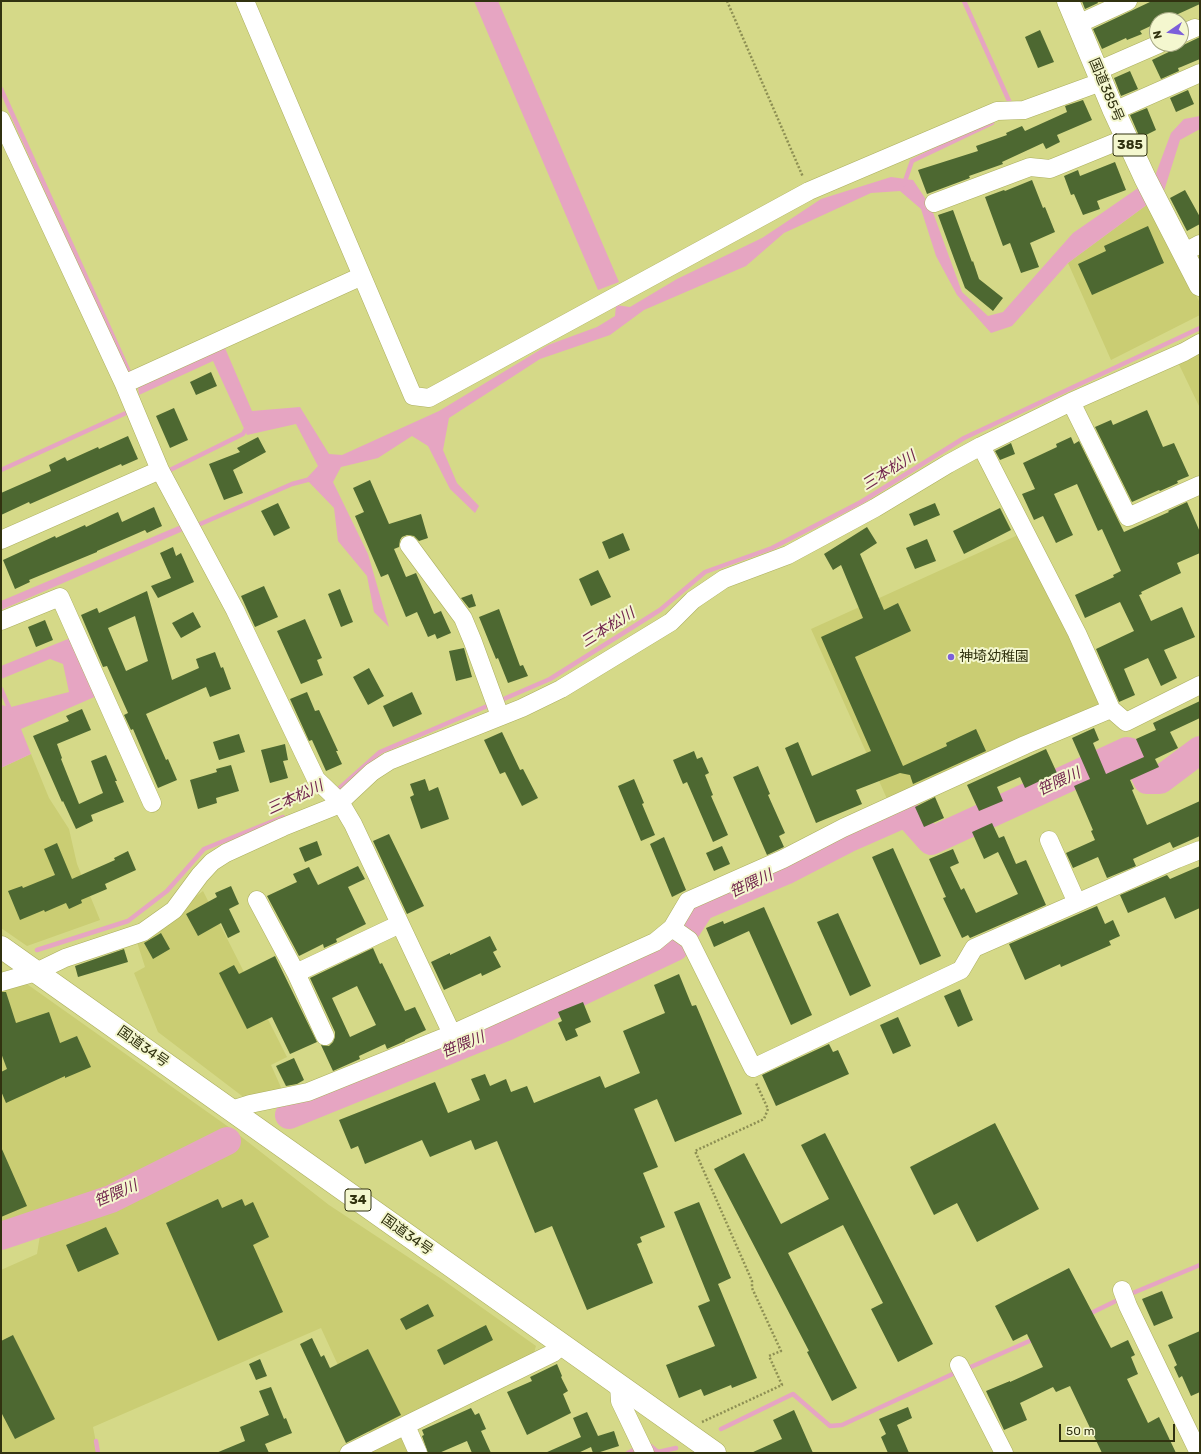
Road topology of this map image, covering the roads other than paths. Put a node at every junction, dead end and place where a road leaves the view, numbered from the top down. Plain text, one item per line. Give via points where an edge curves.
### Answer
1 (245, 1) edge
2 (1068, 1) edge
3 (1128, 1) edge
4 (1078, 24) junction
5 (1149, 49) edge
6 (1200, 73) edge
7 (1099, 76) junction
8 (1114, 111) junction
9 (1, 120) edge
10 (1126, 138) junction
11 (934, 203) dead end
12 (1191, 248) edge
13 (362, 276) junction
14 (1200, 285) edge
15 (1200, 343) edge
16 (124, 384) junction
17 (1071, 402) junction
18 (981, 446) junction
19 (160, 470) junction
20 (1200, 485) edge
21 (1, 540) edge
22 (409, 545) dead end
23 (1, 621) edge
24 (1200, 685) edge
25 (1111, 709) junction
26 (500, 716) junction
27 (334, 796) junction
28 (152, 804) dead end
29 (1049, 840) dead end
30 (1200, 850) edge
31 (257, 900) dead end
32 (1077, 903) junction
33 (400, 924) junction
34 (672, 928) junction
35 (1, 947) edge
36 (36, 972) junction
37 (296, 974) junction
38 (1, 982) edge
39 (452, 1034) junction
40 (325, 1036) dead end
41 (231, 1110) junction
42 (1125, 1298) dead end
43 (562, 1345) junction
44 (963, 1372) dead end
45 (619, 1386) junction
46 (406, 1426) junction
47 (641, 1446) edge
48 (349, 1453) edge
49 (418, 1453) edge
50 (715, 1453) edge
51 (1004, 1453) edge
52 (1199, 1453) edge

1 - 13 street
2 - 4 highway, 国道385号 / 385
3 - 4 street
4 - 7 highway, 国道385号 / 385
5 - 7 street
6 - 8 street
7 - 8 highway, 国道385号 / 385
7 - 13 street via 1024,110 996,111 809,191 429,398 414,396
8 - 10 highway, 国道385号 / 385
9 - 16 street
10 - 11 street via 1050,169 1030,167
10 - 12 highway, 国道385号 / 385 via 1157,203
12 - 14 highway, 国道385号 / 385
13 - 16 street
15 - 17 street
16 - 19 street
17 - 18 street
17 - 20 street via 1128,517
18 - 25 street via 1077,633
18 - 26 street via 788,555 724,579 693,600 671,622 561,689
19 - 21 street
19 - 27 street via 235,610 316,779
22 - 26 street via 463,618
23 - 28 street via 60,597
24 - 25 street via 1126,722
25 - 34 street via 1011,751 688,901
26 - 27 street via 389,761
27 - 33 street via 353,824
27 - 36 street via 333,807 283,827 212,862 174,910 143,932 65,958
29 - 32 street
30 - 32 street
31 - 37 street
32 - 34 street via 974,948 961,970 753,1068 689,940
33 - 37 street
33 - 39 street
34 - 39 street via 655,942
35 - 36 highway, 国道34号 / 34
36 - 38 street
36 - 41 highway, 国道34号 / 34
37 - 40 street
39 - 41 street via 308,1092
41 - 43 highway, 国道34号 / 34
42 - 52 street
43 - 45 highway, 国道34号 / 34
43 - 46 street via 553,1353
44 - 51 street
45 - 47 street via 620,1401
45 - 50 highway, 国道34号 / 34
46 - 48 street
46 - 49 street

